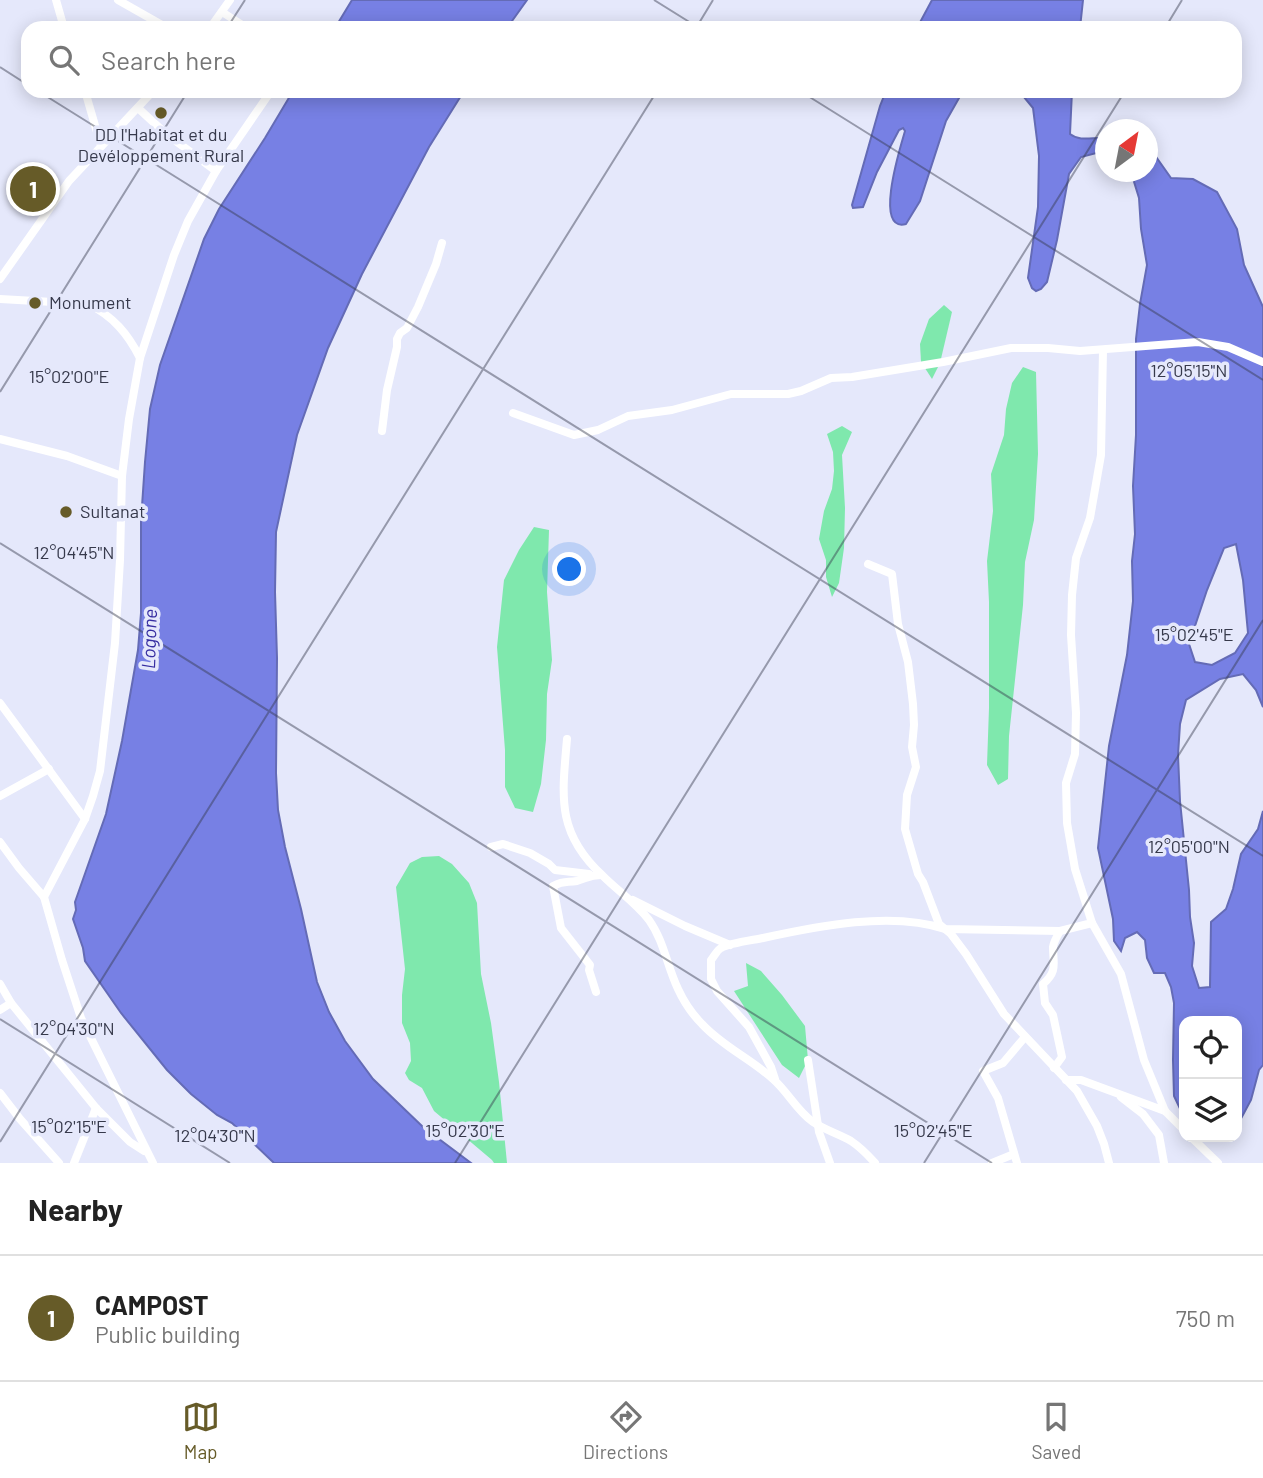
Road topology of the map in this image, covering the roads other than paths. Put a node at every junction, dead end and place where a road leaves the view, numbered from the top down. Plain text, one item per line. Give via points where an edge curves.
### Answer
1 (56, 0) edge
2 (118, 0) edge
3 (230, 0) edge
4 (222, 12) junction
5 (62, 21) edge
6 (153, 21) edge
7 (215, 21) edge
8 (236, 21) edge
9 (87, 98) edge
10 (147, 98) edge
11 (266, 98) edge
12 (138, 108) junction
13 (101, 146) junction
14 (216, 171) junction
15 (442, 243) dead end
16 (0, 279) edge
17 (0, 299) edge
18 (1103, 350) junction
19 (140, 358) junction
20 (1263, 362) edge
21 (513, 413) dead end
22 (382, 430) dead end
23 (0, 439) edge
24 (122, 476) junction
25 (868, 564) dead end
26 (0, 703) edge
27 (567, 739) dead end
28 (49, 769) junction
29 (0, 796) edge
30 (85, 819) junction
31 (0, 842) edge
32 (491, 847) dead end
33 (591, 875) junction
34 (601, 875) junction
35 (44, 897) junction
36 (627, 897) junction
37 (1092, 923) junction
38 (945, 929) junction
39 (1060, 930) junction
40 (730, 945) junction
41 (0, 984) edge
42 (596, 992) dead end
43 (11, 1003) junction
44 (0, 1010) edge
45 (1025, 1037) junction
46 (808, 1059) dead end
47 (1054, 1068) junction
48 (1066, 1080) junction
49 (776, 1082) junction
50 (1116, 1093) junction
51 (0, 1094) edge
52 (96, 1108) junction
53 (1166, 1111) junction
54 (818, 1125) junction
55 (1179, 1125) edge
56 (1196, 1142) edge
57 (147, 1153) junction
58 (1016, 1158) edge
59 (59, 1163) edge
60 (74, 1163) edge
61 (153, 1163) edge
62 (830, 1163) edge
63 (875, 1163) edge
64 (992, 1163) edge
65 (1109, 1163) edge
66 (1164, 1163) edge
67 (1218, 1163) edge

1 - 5 street
2 - 6 street
3 - 4 street
4 - 7 street
4 - 8 street
9 - 13 street
10 - 12 street
11 - 14 street
12 - 13 street
12 - 14 street
13 - 16 street via 69,180
14 - 19 street via 188,221
15 - 22 street via 421,301 397,339
17 - 19 street via 88,304 123,329
18 - 20 street via 1198,342 1228,347
18 - 21 street via 1011,348 831,378 788,394 731,394 628,416 574,435
18 - 37 street via 1101,455 1090,519 1076,558 1072,595 1075,754 1066,783 1075,869
19 - 24 street
23 - 24 street
24 - 30 street via 115,643 100,771
25 - 38 street via 892,574 914,724 916,767 907,795 905,829 918,874
26 - 28 street
27 - 34 street via 566,821 577,845
28 - 29 street
28 - 30 street
30 - 35 street
31 - 35 street
32 - 33 street via 503,844 530,853 555,870
33 - 34 street
33 - 42 street via 553,886 561,928 590,965
34 - 36 street
35 - 57 street via 81,1018
36 - 40 street
36 - 49 street via 658,935 678,989 693,1014
37 - 39 street
37 - 53 street via 1121,974 1144,1060
38 - 39 street
38 - 40 street via 908,922 844,924
38 - 45 street
39 - 47 street via 1053,943 1055,966 1043,984 1062,1057
40 - 49 street via 711,960 711,979 749,1027
41 - 43 street
43 - 44 street
43 - 52 street
45 - 47 street
45 - 58 street via 1003,1063 983,1071 998,1098
46 - 54 street
47 - 48 street
48 - 50 street via 1081,1080
48 - 65 street via 1097,1126
49 - 54 street
50 - 53 street
50 - 66 street via 1143,1114 1159,1135
51 - 59 street
52 - 57 street
52 - 60 street
53 - 55 street
54 - 62 street
54 - 63 street via 853,1142
56 - 67 street
57 - 61 street
58 - 64 street

